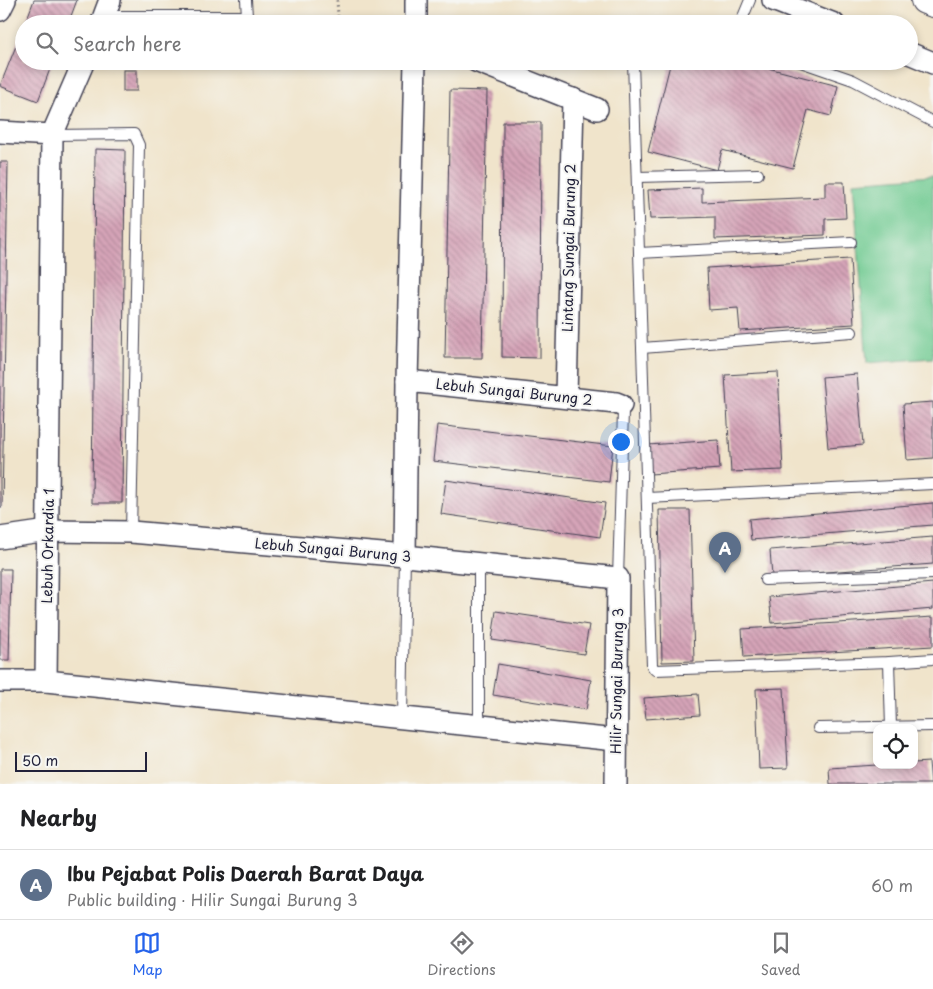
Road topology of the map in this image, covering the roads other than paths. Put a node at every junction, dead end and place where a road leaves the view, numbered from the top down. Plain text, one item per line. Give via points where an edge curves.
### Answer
1 (5, 0) edge
2 (246, 0) edge
3 (416, 0) edge
4 (750, 0) edge
5 (773, 0) edge
6 (925, 0) edge
7 (933, 3) edge
8 (0, 10) edge
9 (105, 13) edge
10 (199, 15) edge
11 (246, 15) edge
12 (416, 15) edge
13 (744, 15) edge
14 (811, 15) edge
15 (918, 57) edge
16 (933, 63) edge
17 (80, 70) edge
18 (416, 70) edge
19 (499, 70) edge
20 (633, 70) edge
21 (824, 70) edge
22 (573, 99) junction
23 (597, 109) dead end
24 (933, 122) edge
25 (0, 132) edge
26 (52, 135) junction
27 (758, 174) dead end
28 (637, 177) junction
29 (851, 242) dead end
30 (639, 253) junction
31 (852, 332) dead end
32 (642, 348) junction
33 (407, 381) junction
34 (566, 397) junction
35 (621, 405) joint
36 (933, 484) edge
37 (647, 498) junction
38 (48, 531) junction
39 (131, 532) junction
40 (0, 538) edge
41 (405, 556) junction
42 (479, 564) junction
43 (933, 574) edge
44 (618, 578) junction
45 (765, 580) dead end
46 (933, 660) edge
47 (889, 662) junction
48 (0, 681) edge
49 (46, 681) junction
50 (402, 717) junction
51 (891, 724) edge
52 (479, 726) junction
53 (918, 726) edge
54 (933, 726) edge
55 (873, 727) edge
56 (818, 728) dead end
57 (616, 740) junction
58 (616, 784) edge

1 - 8 street
2 - 11 lane
3 - 12 street
4 - 13 lane
5 - 14 street
6 - 7 main road
9 - 10 lane
15 - 16 street
17 - 26 street, Lebuh Orkardia 1
18 - 33 street
19 - 22 street
20 - 28 lane
21 - 24 lane via 853,80
22 - 23 street
22 - 34 street, Lintang Sungai Burung 2
25 - 26 street
26 - 38 street, Lebuh Orkardia 1
26 - 39 lane via 134,134 139,145
27 - 28 lane
28 - 30 lane
29 - 30 lane
30 - 32 lane
31 - 32 lane
32 - 37 lane
33 - 34 street, Lebuh Sungai Burung 2
33 - 41 street
34 - 35 street, Lebuh Sungai Burung 2
35 - 44 lane
36 - 37 lane
37 - 47 lane via 652,666 655,670
38 - 39 street, Lebuh Sungai Burung 3
38 - 40 street, Lebuh Sungai Burung 3
38 - 49 street, Lebuh Orkardia 1
39 - 41 street, Lebuh Sungai Burung 3
41 - 42 street, Lebuh Sungai Burung 3
41 - 50 lane
42 - 44 street, Lebuh Sungai Burung 3
42 - 52 lane
43 - 45 lane
44 - 57 street, Hilir Sungai Burung 3
46 - 47 lane
47 - 51 lane
48 - 49 street
49 - 50 street
50 - 52 street
52 - 57 street
53 - 54 lane
55 - 56 lane
57 - 58 street, Hilir Sungai Burung 3

